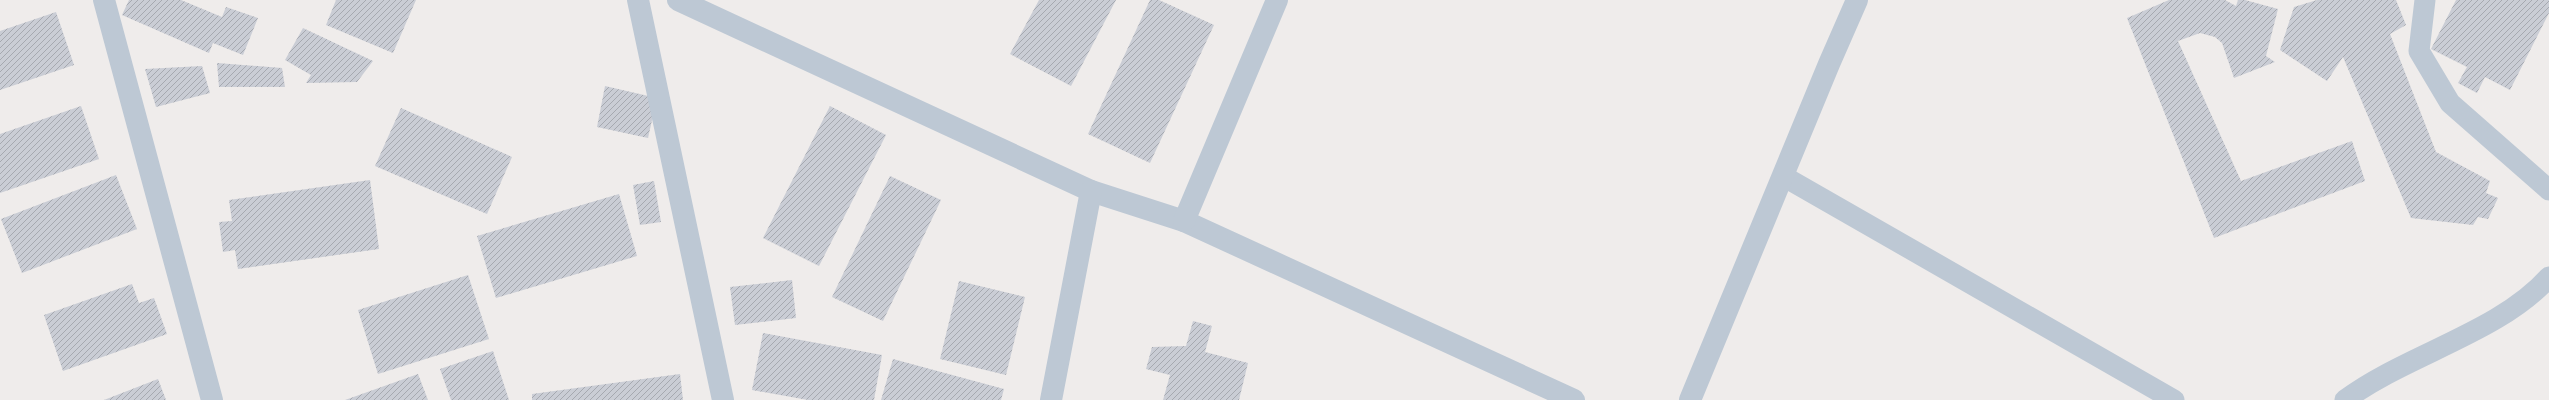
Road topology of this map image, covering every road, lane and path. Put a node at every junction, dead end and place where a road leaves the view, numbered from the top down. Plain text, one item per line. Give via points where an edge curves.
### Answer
1 (104, 0) edge
2 (638, 0) edge
3 (678, 0) edge
4 (1277, 0) edge
5 (1857, 0) edge
6 (2425, 0) edge
7 (1782, 176) junction
8 (2549, 190) edge
9 (1091, 191) junction
10 (1184, 221) junction
11 (2549, 277) edge
12 (212, 400) edge
13 (723, 400) edge
14 (1051, 400) edge
15 (1574, 400) edge
16 (1690, 400) edge
17 (2174, 400) edge
18 (2345, 400) edge

1 - 12 street
2 - 13 street
3 - 9 street
4 - 10 street
5 - 7 street
6 - 8 lane via 2419,51 2450,103
7 - 16 street
7 - 17 lane
9 - 10 street
9 - 14 street
10 - 15 street
11 - 18 lane via 2534,294 2505,313 2370,381

